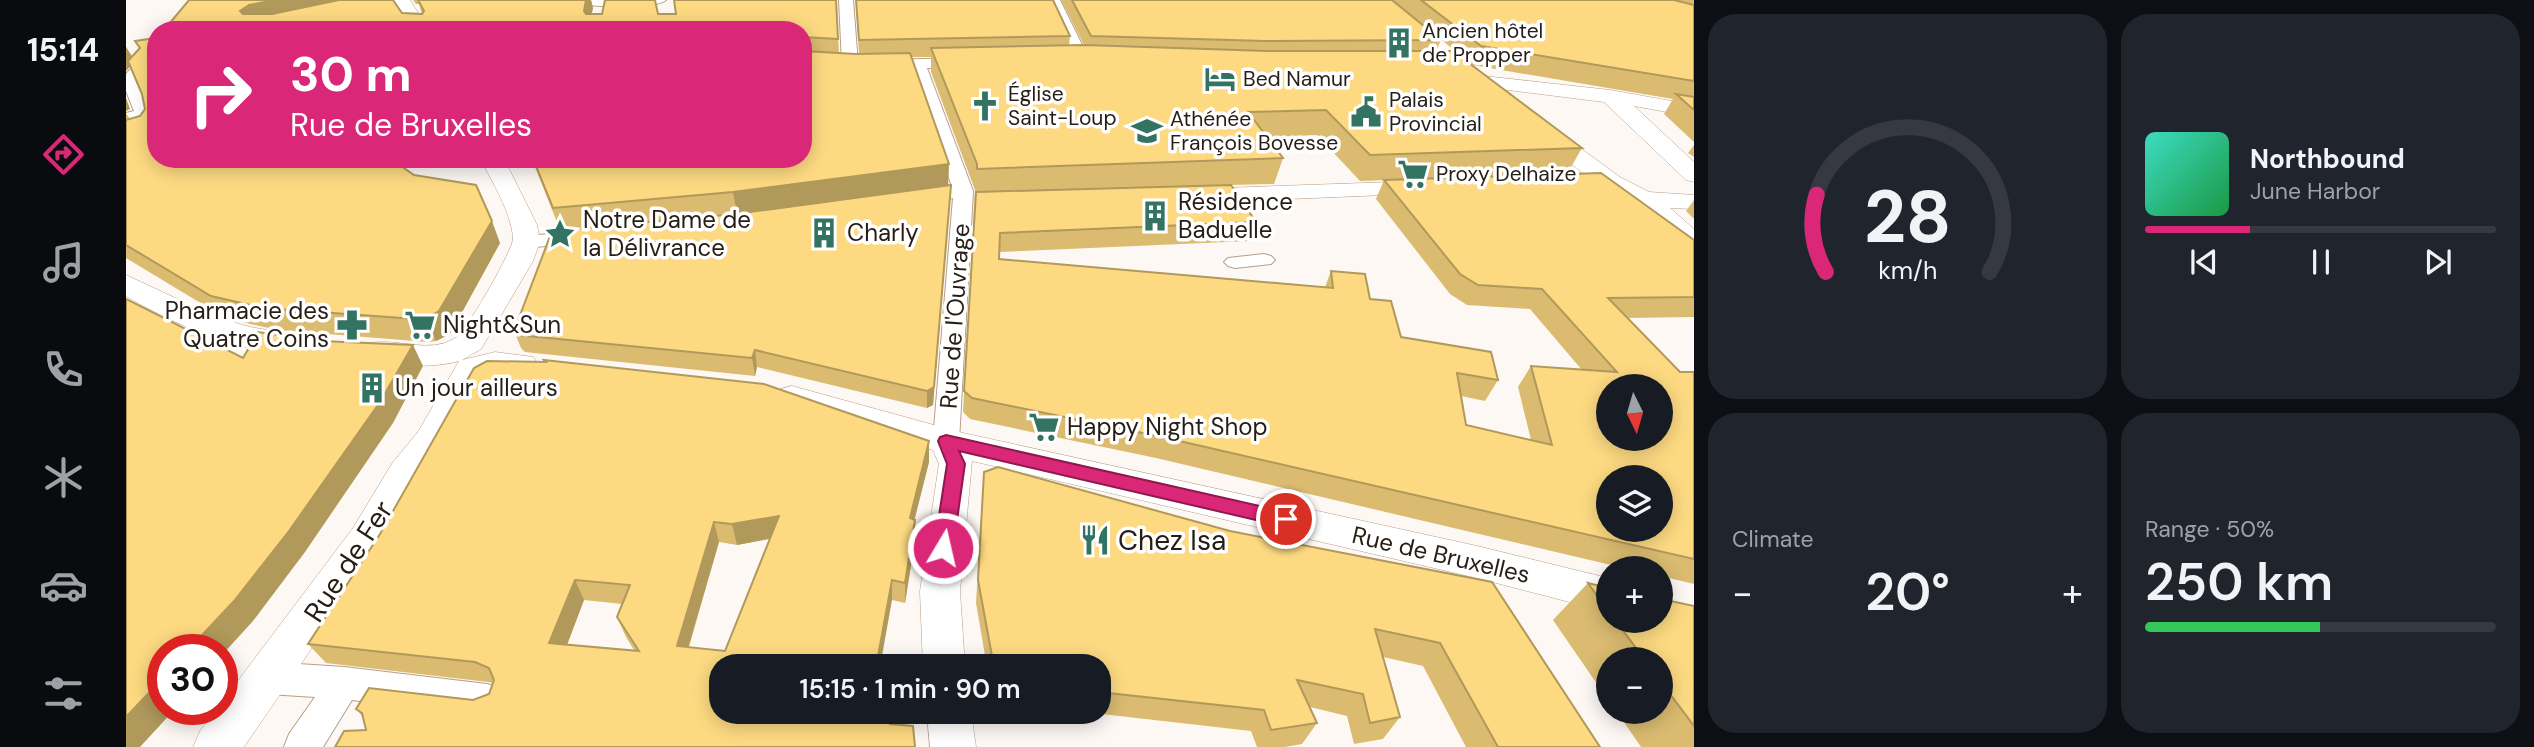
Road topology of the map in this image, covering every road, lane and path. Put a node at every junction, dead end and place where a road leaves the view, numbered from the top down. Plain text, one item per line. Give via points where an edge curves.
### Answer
1 (564, 0) edge
2 (846, 0) edge
3 (1053, 0) edge
4 (603, 2) junction
5 (664, 3) edge
6 (403, 5) edge
7 (600, 20) edge
8 (415, 21) edge
9 (126, 55) edge
10 (147, 59) edge
11 (147, 60) edge
12 (1082, 61) edge
13 (985, 62) edge
14 (918, 64) junction
15 (1458, 67) edge
16 (1475, 81) junction
17 (1610, 96) junction
18 (1694, 111) edge
19 (131, 126) edge
20 (495, 168) edge
21 (1694, 176) edge
22 (1611, 182) junction
23 (1574, 183) edge
24 (1440, 188) edge
25 (1174, 197) edge
26 (967, 200) junction
27 (1644, 200) junction
28 (897, 201) edge
29 (1694, 202) edge
30 (598, 235) edge
31 (527, 242) junction
32 (1694, 242) edge
33 (1264, 260) dead end
34 (1235, 262) dead end
35 (126, 284) edge
36 (470, 355) junction
37 (546, 366) edge
38 (757, 390) edge
39 (946, 441) junction
40 (1477, 562) junction
41 (1596, 592) edge
42 (1506, 605) edge
43 (943, 654) edge
44 (268, 678) junction
45 (344, 682) junction
46 (487, 700) edge
47 (950, 724) edge
48 (216, 747) edge
49 (302, 747) edge
50 (953, 747) edge

1 - 4 street
2 - 14 street via 844,64
3 - 12 street
4 - 5 street
4 - 7 street
6 - 8 street
9 - 10 street
11 - 19 street via 129,80 146,130
13 - 14 street
14 - 26 street via 934,126
15 - 16 street
16 - 17 street
16 - 22 street
17 - 18 street
17 - 21 street
20 - 31 street via 507,203 524,225
22 - 23 street
22 - 27 street
24 - 25 street
26 - 28 street
26 - 39 street, Rue de l'Ouvrage
27 - 29 street
27 - 32 street
30 - 31 street
31 - 36 street, Rue de Fer
33 - 34 street
35 - 36 street via 202,325 278,343
36 - 37 street
36 - 44 street, Rue de Fer via 430,441
38 - 39 street, Rue de Bruxelles
39 - 40 street, Rue de Bruxelles
39 - 43 street via 956,464 940,591
40 - 41 street, Rue de Bruxelles
40 - 42 street
44 - 45 street
44 - 48 street, Rue de Fer
45 - 46 street
45 - 49 street
47 - 50 street

